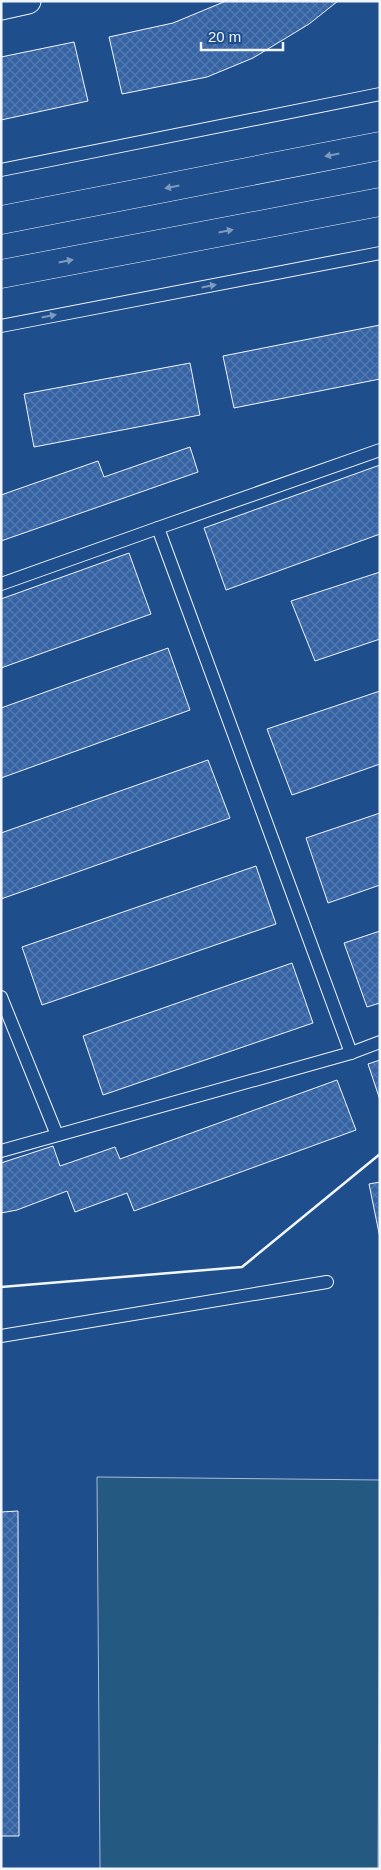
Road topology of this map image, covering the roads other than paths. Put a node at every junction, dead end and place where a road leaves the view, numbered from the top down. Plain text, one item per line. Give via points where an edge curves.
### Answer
1 (28, 1) edge
2 (1, 7) edge
3 (380, 94) edge
4 (380, 146) edge
5 (1, 170) edge
6 (380, 202) edge
7 (1, 220) edge
8 (380, 254) edge
9 (1, 274) edge
10 (1, 326) edge
11 (380, 450) edge
12 (158, 528) junction
13 (1, 584) edge
14 (1, 997) edge
15 (380, 1042) edge
16 (351, 1053) junction
17 (57, 1135) junction
18 (1, 1151) edge
19 (327, 1282) dead end
20 (1, 1336) edge

1 - 2 street
3 - 5 lane
4 -> 7 main road
9 -> 6 main road
10 -> 8 lane
11 - 12 lane
12 - 13 lane
12 - 16 lane
14 - 17 lane
15 - 16 lane
16 - 17 lane
17 - 18 lane
19 - 20 lane

